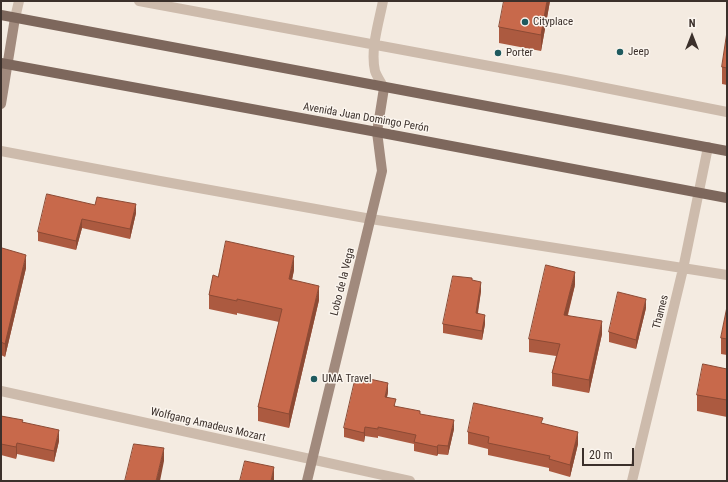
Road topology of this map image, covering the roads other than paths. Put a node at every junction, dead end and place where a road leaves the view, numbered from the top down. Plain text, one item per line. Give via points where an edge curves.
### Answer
1 (19, 1) edge
2 (139, 1) edge
3 (383, 1) edge
4 (1, 15) edge
5 (15, 18) junction
6 (374, 45) junction
7 (4, 64) edge
8 (384, 88) junction
9 (1, 104) edge
10 (727, 112) edge
11 (376, 132) junction
12 (708, 147) junction
13 (1, 151) edge
14 (727, 151) edge
15 (698, 193) junction
16 (727, 198) edge
17 (371, 219) junction
18 (683, 269) junction
19 (727, 275) edge
20 (1, 391) edge
21 (312, 460) junction
22 (307, 481) edge
23 (410, 481) edge
24 (632, 481) edge

1 - 5 street
2 - 6 street
3 - 6 street
4 - 5 main road
5 - 7 street
5 - 8 main road
6 - 8 street via 375,70
6 - 10 street
7 - 9 street
7 - 11 main road, Avenida Juan Domingo Perón
8 - 11 street, Lobo de la Vega
8 - 12 main road
11 - 15 main road, Avenida Juan Domingo Perón
11 - 17 street, Lobo de la Vega via 382,171
12 - 14 main road
12 - 15 street, Thames
13 - 17 street
15 - 16 main road, Avenida Juan Domingo Perón
15 - 18 street, Thames
17 - 18 street
17 - 21 street, Lobo de la Vega
18 - 19 street
18 - 24 street, Thames
20 - 21 street, Wolfgang Amadeus Mozart
21 - 22 street, Lobo de la Vega
21 - 23 street, Wolfgang Amadeus Mozart

